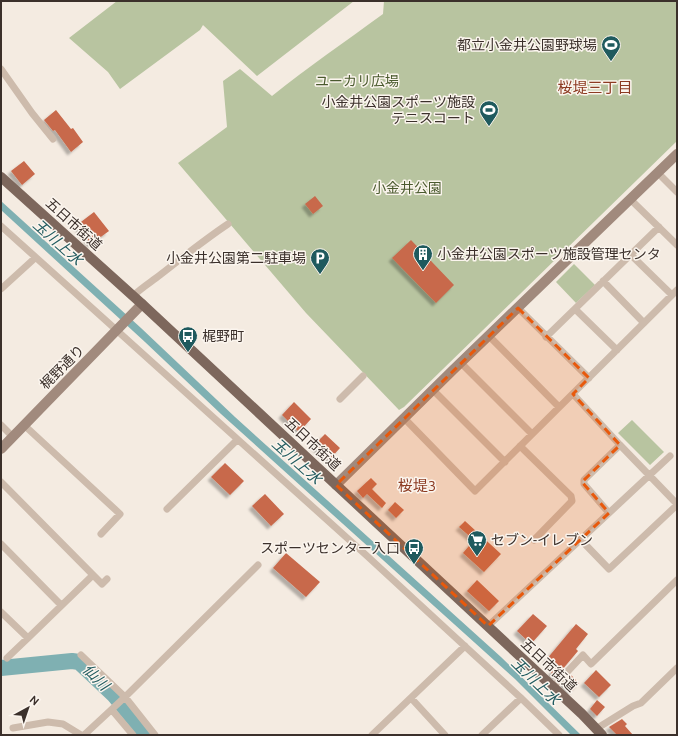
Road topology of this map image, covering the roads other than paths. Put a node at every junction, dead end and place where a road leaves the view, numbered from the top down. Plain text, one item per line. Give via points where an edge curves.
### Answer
1 (1, 69) edge
2 (53, 139) dead end
3 (677, 154) edge
4 (658, 173) junction
5 (1, 177) edge
6 (677, 192) edge
7 (631, 200) junction
8 (228, 224) dead end
9 (1, 226) edge
10 (659, 227) junction
11 (677, 245) edge
12 (630, 254) junction
13 (35, 258) junction
14 (603, 281) junction
15 (1, 289) edge
16 (674, 292) edge
17 (133, 296) junction
18 (142, 304) junction
19 (518, 308) junction
20 (575, 309) junction
21 (644, 323) junction
22 (119, 329) junction
23 (489, 336) junction
24 (546, 337) junction
25 (617, 350) junction
26 (461, 363) junction
27 (363, 376) dead end
28 (589, 378) junction
29 (433, 390) junction
30 (573, 394) junction
31 (340, 399) dead end
32 (559, 407) junction
33 (404, 418) junction
34 (1, 425) edge
35 (24, 425) junction
36 (532, 434) junction
37 (13, 437) junction
38 (237, 440) junction
39 (620, 445) junction
40 (520, 446) junction
41 (1, 449) edge
42 (670, 456) dead end
43 (505, 462) junction
44 (649, 475) junction
45 (1, 482) edge
46 (336, 485) junction
47 (677, 504) edge
48 (166, 510) dead end
49 (609, 513) junction
50 (101, 534) dead end
51 (534, 540) dead end
52 (581, 540) junction
53 (1, 544) edge
54 (258, 565) dead end
55 (93, 575) junction
56 (107, 579) dead end
57 (677, 580) edge
58 (61, 605) junction
59 (1, 612) edge
60 (488, 626) junction
61 (28, 638) junction
62 (465, 646) junction
63 (81, 655) dead end
64 (7, 658) dead end
65 (677, 668) edge
66 (552, 687) junction
67 (125, 697) junction
68 (411, 698) junction
69 (521, 698) junction
70 (113, 708) junction
71 (13, 728) dead end
72 (599, 732) edge
73 (81, 735) edge
74 (84, 735) edge
75 (132, 735) edge
76 (154, 735) edge
77 (372, 735) edge
78 (445, 735) edge
79 (482, 735) edge
80 (559, 735) edge

1 - 2 street
3 - 4 street
4 - 6 street
4 - 7 street
5 - 17 main road, 五日市街道
7 - 10 street
7 - 19 street
8 - 17 street
9 - 13 street
10 - 11 street
10 - 12 street
12 - 14 street
12 - 16 street
13 - 15 street
13 - 22 street
14 - 20 street
14 - 21 street
16 - 21 street
17 - 18 main road, 五日市街道
18 - 22 street, 梶野通り
18 - 46 main road, 五日市街道
19 - 23 street
19 - 24 street
20 - 24 street
20 - 25 street
21 - 25 street
22 - 35 street, 梶野通り
22 - 38 street
23 - 26 street
23 - 32 street
24 - 28 street
25 - 28 street
26 - 29 street
26 - 36 street
27 - 31 street
28 - 30 street
29 - 33 street
29 - 43 street
30 - 32 street
30 - 39 street
32 - 36 street
33 - 43 street via 475,490
33 - 46 street
34 - 37 street
35 - 37 street, 梶野通り
35 - 50 street via 120,514
36 - 40 street
37 - 41 street, 梶野通り
38 - 48 street
38 - 62 street
39 - 44 street
39 - 49 street via 584,480 584,484
40 - 43 street
40 - 51 street via 571,496 572,501
42 - 44 street
44 - 47 street
44 - 49 street
45 - 55 street
46 - 60 main road, 五日市街道
47 - 52 street via 609,569
49 - 52 street
52 - 60 street
53 - 58 street
54 - 67 street
55 - 56 street via 102,584
55 - 58 street
57 - 66 street via 591,664 583,655
58 - 61 street
59 - 61 street
60 - 66 main road, 五日市街道
61 - 64 street
62 - 68 street
62 - 69 street
63 - 67 street
65 - 72 street via 641,703 633,706
66 - 72 main road, 五日市街道
67 - 70 street
67 - 76 street
68 - 77 street
68 - 78 street
69 - 79 street
69 - 80 street
70 - 74 street
70 - 75 street
71 - 73 street via 48,722 63,724

